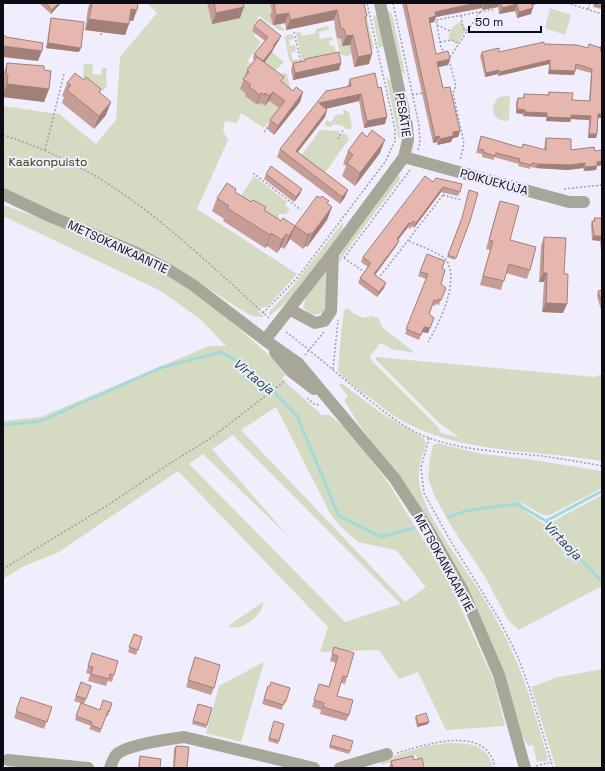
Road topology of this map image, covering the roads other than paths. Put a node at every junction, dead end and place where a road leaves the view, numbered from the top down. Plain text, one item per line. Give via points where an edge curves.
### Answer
1 (380, 3) edge
2 (410, 159) junction
3 (3, 194) edge
4 (584, 202) dead end
5 (333, 253) junction
6 (289, 309) junction
7 (265, 340) junction
8 (387, 754) road end
9 (8, 760) dead end
10 (530, 767) edge
11 (88, 768) edge
12 (110, 768) edge
13 (314, 768) edge
14 (340, 768) edge

1 - 2 street, PESÄTIE via 407,126
2 - 4 street, POIKUEKUJA via 569,202
2 - 5 street, PESÄTIE
3 - 7 street, METSOKANKAANTIE via 137,253 169,270 217,302
5 - 6 street, PESÄTIE
5 - 6 street via 331,311 324,321 315,323
6 - 7 street, PESÄTIE
7 - 10 street, METSOKANKAANTIE via 292,372 331,402 364,440 395,479 429,531 463,591 499,675
8 - 14 street
9 - 11 street
12 - 13 street via 116,755 125,750 184,737

